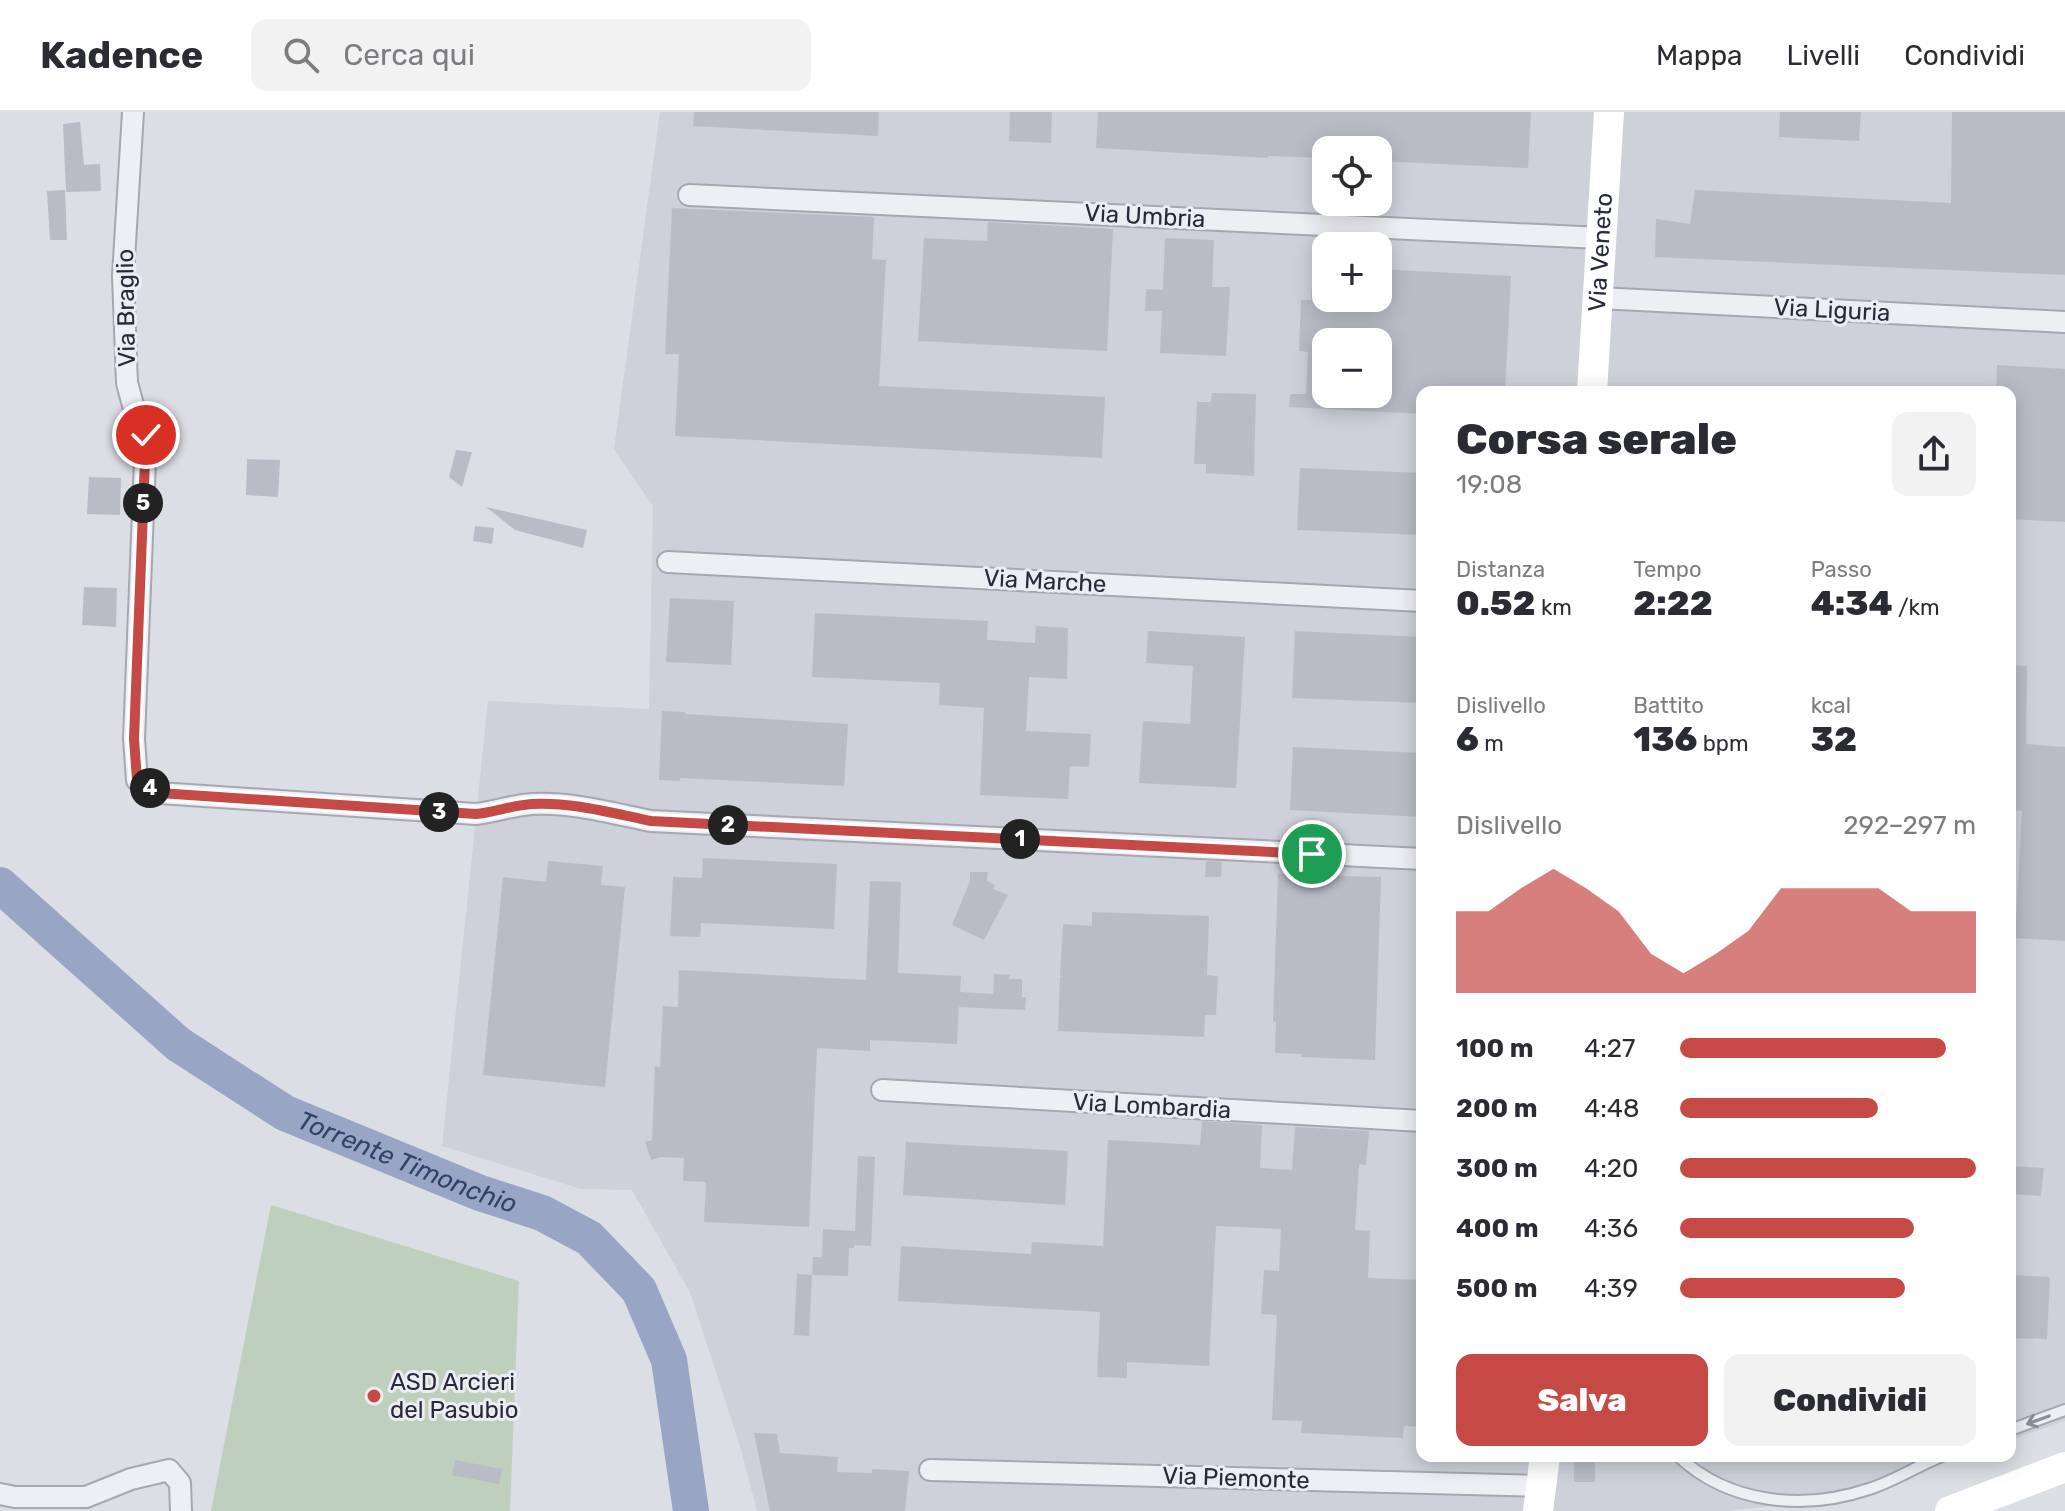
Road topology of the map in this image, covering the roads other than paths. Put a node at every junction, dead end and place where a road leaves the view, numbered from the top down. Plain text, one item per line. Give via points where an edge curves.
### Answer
1 (133, 112) edge
2 (1609, 112) edge
3 (689, 195) dead end
4 (1601, 238) junction
5 (1599, 298) junction
6 (2065, 322) edge
7 (1592, 386) edge
8 (668, 562) dead end
9 (1416, 601) edge
10 (1416, 859) edge
11 (882, 1090) dead end
12 (1416, 1121) edge
13 (2065, 1410) edge
14 (2016, 1428) edge
15 (1544, 1462) edge
16 (1685, 1462) edge
17 (1927, 1462) edge
18 (2065, 1467) edge
19 (930, 1470) dead end
20 (0, 1494) edge
21 (1540, 1499) edge
22 (181, 1511) edge
23 (1560, 1511) edge
24 (1950, 1511) edge

1 - 10 street, Via Braglio via 123,276 127,383 146,435 134,739 137,780 159,793 476,814 561,804 651,821
2 - 4 main road, Via Veneto
3 - 4 street, Via Umbria
4 - 5 main road, Via Veneto
5 - 6 street, Via Liguria
5 - 7 main road, Via Veneto
8 - 9 street, Via Marche
11 - 12 street, Via Lombardia
13 -> 14 lane
15 - 21 main road
16 - 17 lane via 1728,1488 1792,1501 1868,1490
18 - 24 main road
19 - 21 street, Via Piemonte
20 - 22 street via 86,1497 169,1470 180,1483
21 - 23 main road

